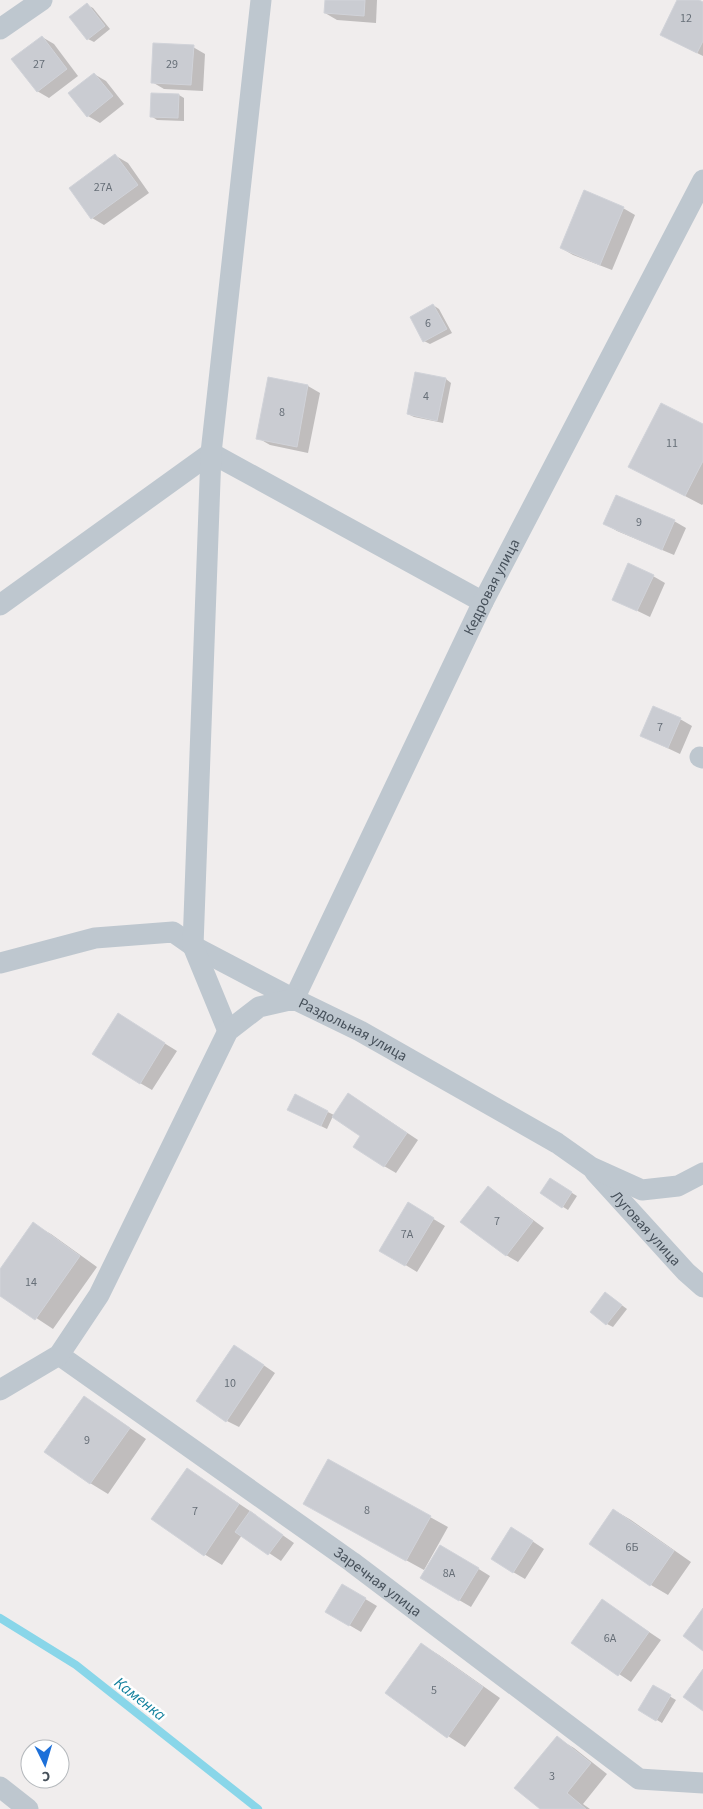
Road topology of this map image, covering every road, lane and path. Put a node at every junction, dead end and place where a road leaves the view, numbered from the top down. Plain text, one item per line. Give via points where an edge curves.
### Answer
1 (42, 0) edge
2 (261, 0) edge
3 (0, 29) edge
4 (703, 180) edge
5 (211, 453) junction
6 (483, 602) junction
7 (0, 605) edge
8 (193, 946) junction
9 (0, 963) edge
10 (294, 998) junction
11 (228, 1031) junction
12 (591, 1167) junction
13 (703, 1173) edge
14 (703, 1287) edge
15 (59, 1355) junction
16 (0, 1390) edge
17 (703, 1782) edge
18 (0, 1787) edge
19 (28, 1809) edge

1 - 3 street
2 - 5 street
4 - 6 street, Кедровая улица
5 - 6 street
5 - 7 street
5 - 8 street
6 - 10 street, Кедровая улица
8 - 9 street via 173,932 95,938
8 - 10 street
8 - 11 street
10 - 11 street, Раздольная улица via 259,1007
10 - 12 street, Раздольная улица via 378,1040 557,1143
11 - 15 street, Раздольная улица via 99,1296
12 - 13 street, Раздольная улица via 642,1190 678,1186
12 - 14 street, Луговая улица
15 - 16 street, Раздольная улица
15 - 17 street, Заречная улица via 352,1562 639,1779
18 - 19 street

